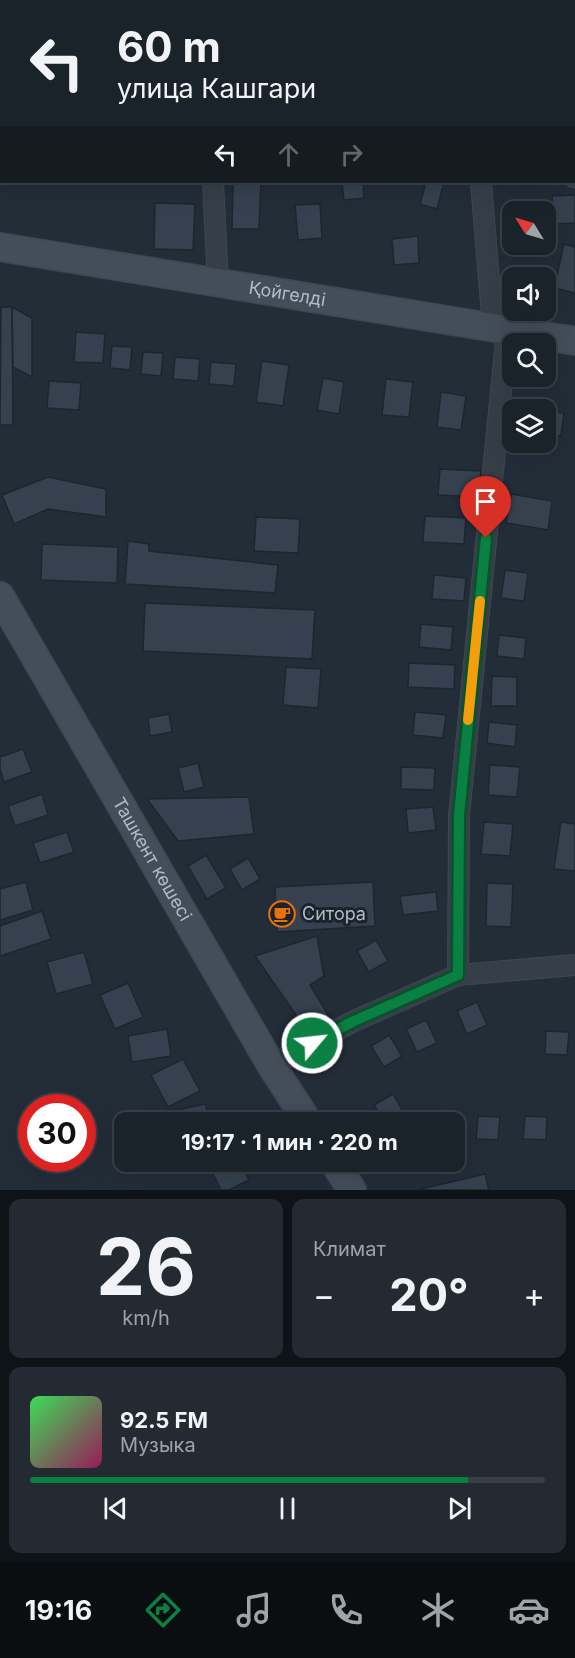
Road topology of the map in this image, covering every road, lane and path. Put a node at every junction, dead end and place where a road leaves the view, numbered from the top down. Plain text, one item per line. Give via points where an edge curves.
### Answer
1 (213, 183) edge
2 (481, 183) edge
3 (0, 247) edge
4 (218, 283) junction
5 (500, 329) junction
6 (575, 341) edge
7 (0, 596) edge
8 (575, 965) edge
9 (458, 975) junction
10 (271, 1065) junction
11 (302, 1112) edge
12 (340, 1172) edge
13 (352, 1190) edge

1 - 4 street
2 - 5 street
3 - 4 main road, Қойгелді
4 - 5 main road, Қойгелді
5 - 6 main road, Қойгелді
5 - 9 street via 459,816
7 - 10 main road, Ташкент көшесі
8 - 9 street
9 - 10 street via 354,1021
10 - 11 main road, Ташкент көшесі
12 - 13 main road

